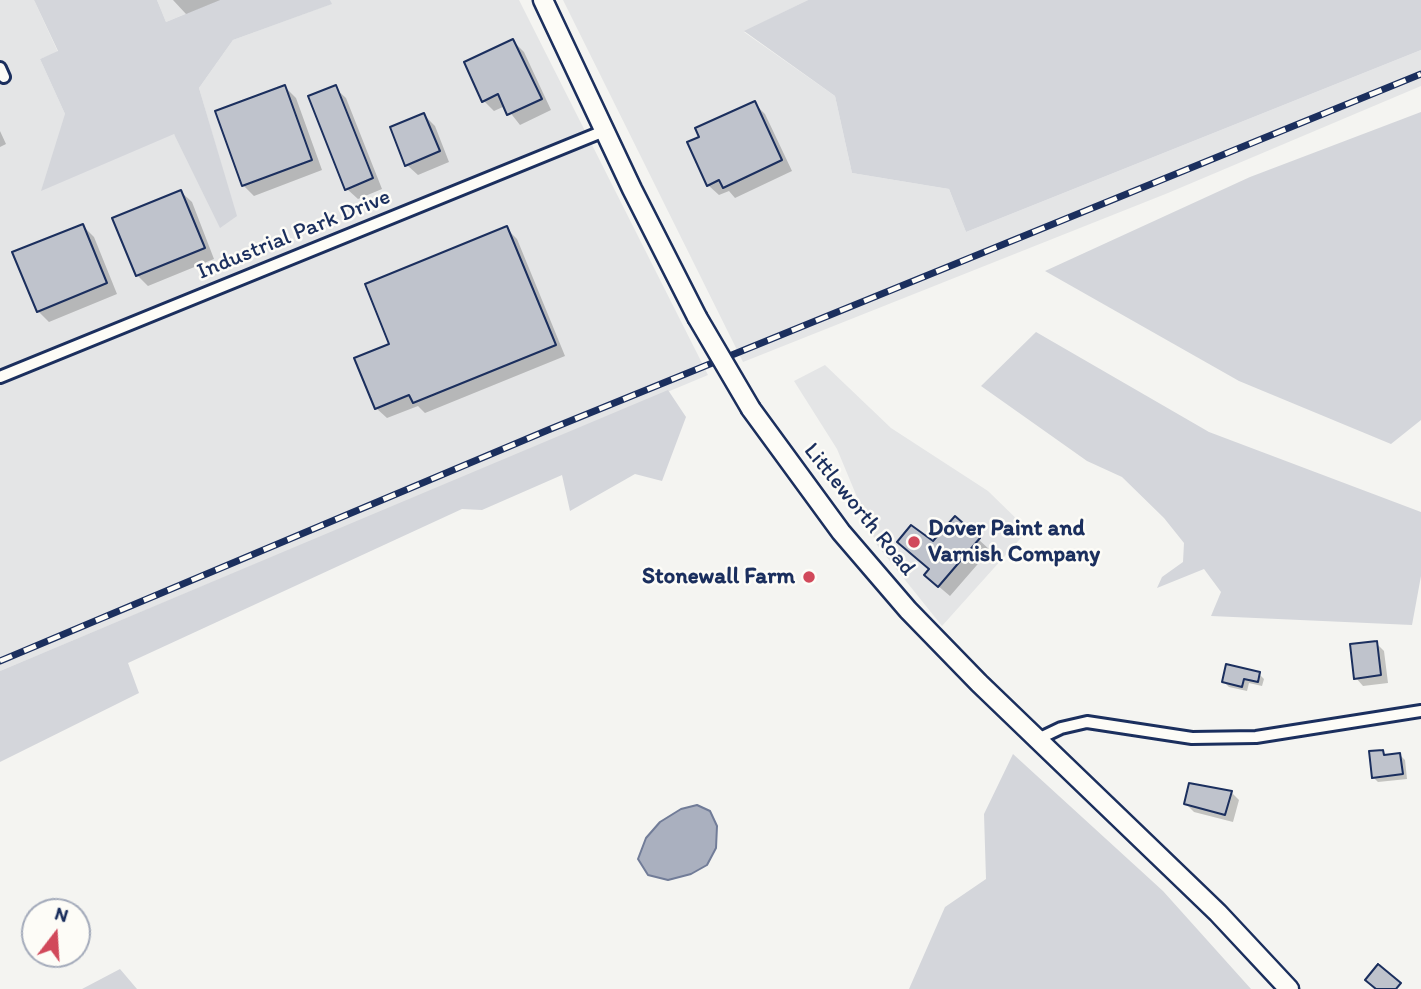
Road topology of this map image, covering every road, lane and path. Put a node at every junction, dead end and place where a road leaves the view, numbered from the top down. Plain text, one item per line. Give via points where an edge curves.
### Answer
1 (543, 0) edge
2 (604, 131) junction
3 (0, 377) edge
4 (1421, 711) edge
5 (1038, 739) junction
6 (1289, 989) edge

1 - 2 main road, Littleworth Road
2 - 3 street, Industrial Park Drive
2 - 5 main road, Littleworth Road, bridge via 697,317 751,409 872,569
4 - 5 street via 1256,737 1192,738 1087,722
5 - 6 main road, Littleworth Road

